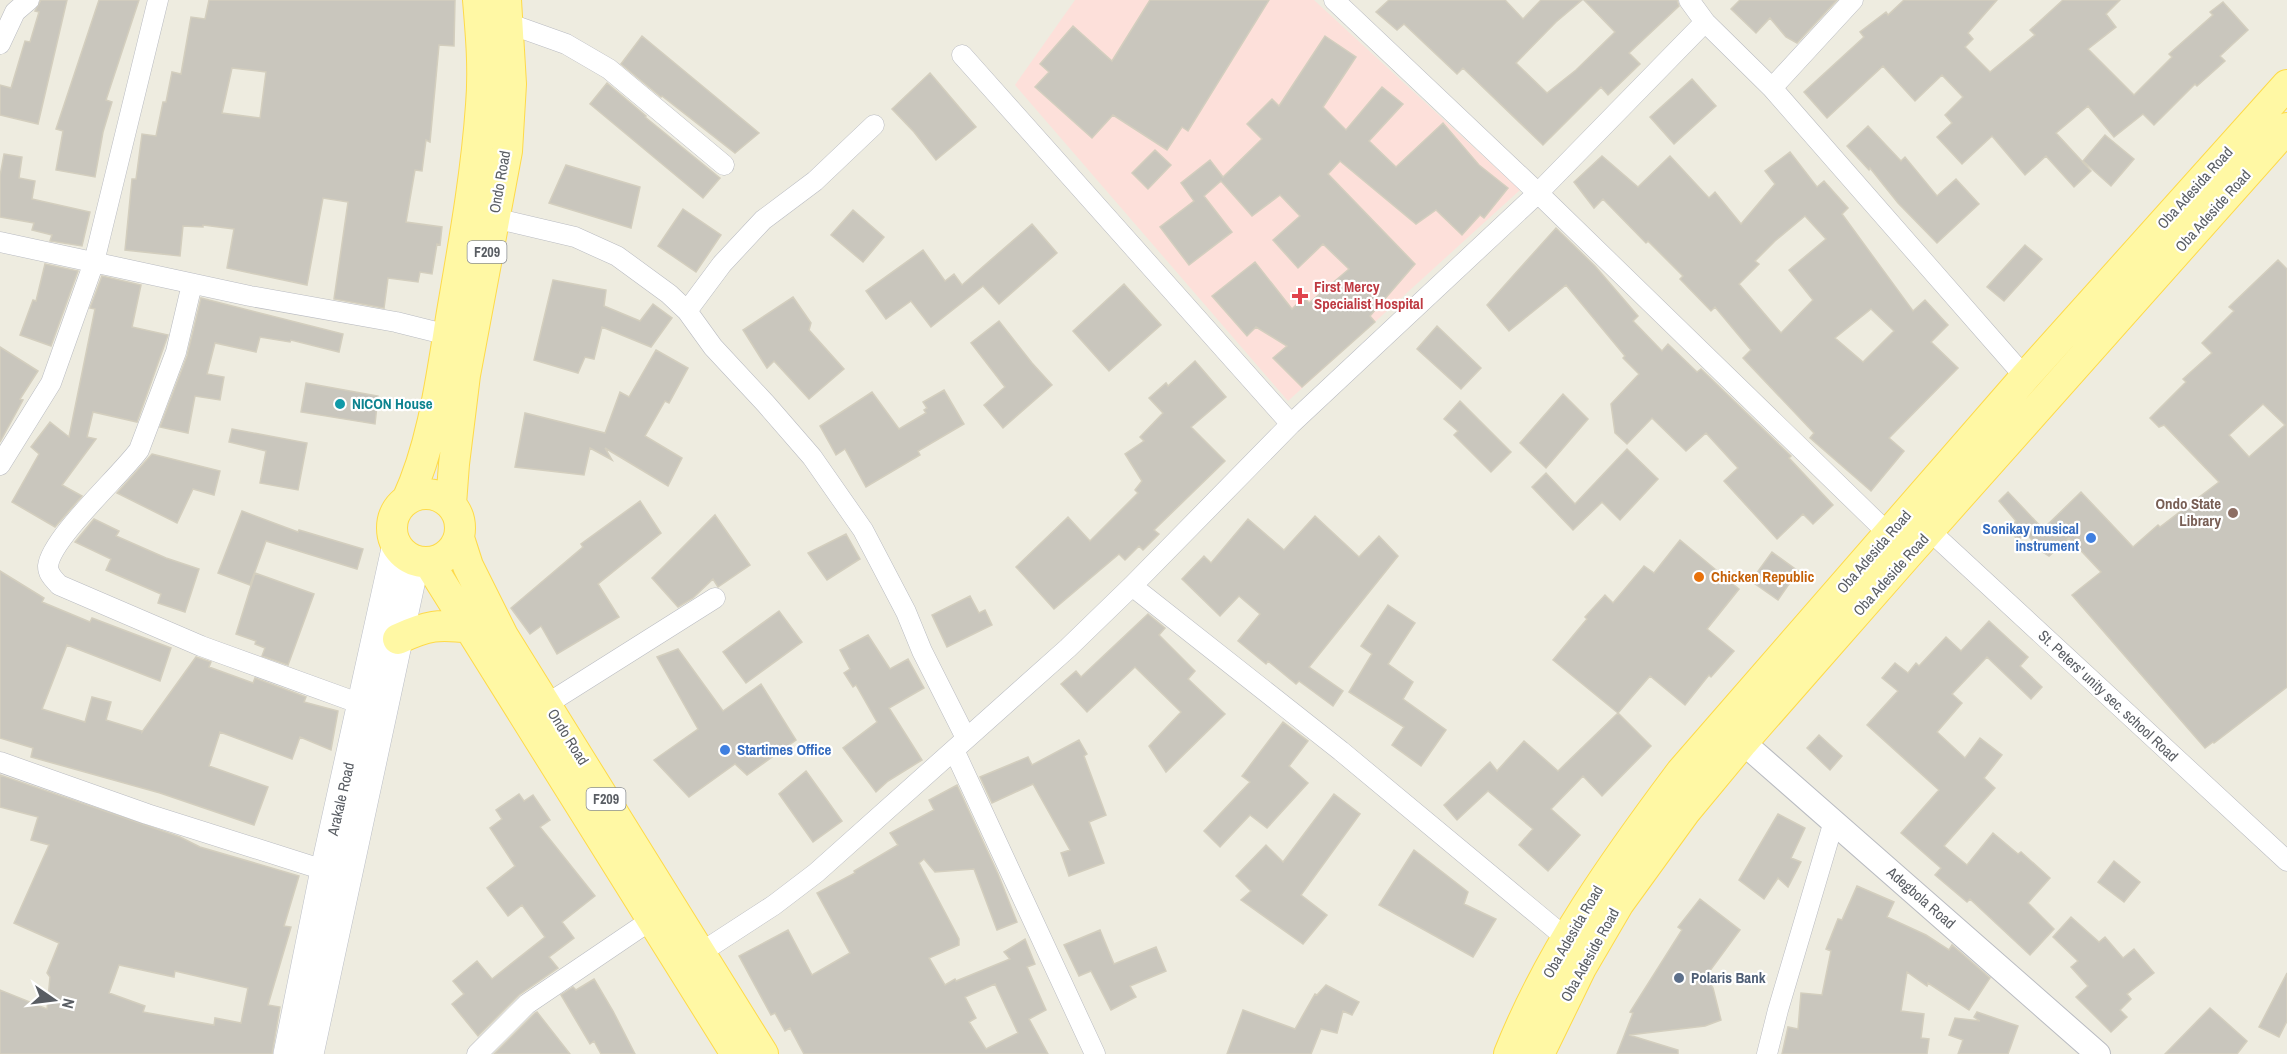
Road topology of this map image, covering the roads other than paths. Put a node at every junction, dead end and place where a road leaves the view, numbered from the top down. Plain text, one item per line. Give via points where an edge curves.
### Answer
1 (29, 0) edge
2 (158, 0) edge
3 (478, 0) edge
4 (1334, 0) edge
5 (1689, 0) edge
6 (1853, 0) edge
7 (507, 11) edge
8 (1705, 21) junction
9 (0, 44) edge
10 (962, 56) dead end
11 (2287, 85) edge
12 (1772, 88) junction
13 (874, 126) dead end
14 (2287, 128) edge
15 (724, 165) dead end
16 (1538, 193) junction
17 (494, 218) junction
18 (0, 242) edge
19 (94, 262) junction
20 (192, 284) junction
21 (687, 311) junction
22 (448, 335) junction
23 (2025, 377) junction
24 (1291, 424) junction
25 (0, 465) edge
26 (407, 500) junction
27 (451, 504) junction
28 (1929, 531) junction
29 (459, 538) junction
30 (1899, 544) junction
31 (414, 556) junction
32 (1132, 586) junction
33 (715, 598) dead end
34 (471, 628) junction
35 (398, 639) junction
36 (361, 704) junction
37 (547, 704) junction
38 (1732, 733) junction
39 (960, 744) junction
40 (0, 762) edge
41 (1834, 821) junction
42 (2287, 861) edge
43 (324, 870) junction
44 (651, 920) junction
45 (1566, 938) junction
46 (691, 959) junction
47 (287, 1054) edge
48 (310, 1054) edge
49 (477, 1054) edge
50 (736, 1054) edge
51 (763, 1054) edge
52 (1095, 1054) edge
53 (1509, 1054) edge
54 (1539, 1054) edge
55 (1767, 1054) edge
56 (2098, 1054) edge

1 - 9 street via 15,12
2 - 19 street
3 - 22 main road, Ondo Road / F209 via 482,103
4 - 16 street
5 - 8 street
6 - 12 street
7 - 15 street via 609,69
7 - 17 main road, Ondo Road / F209 via 511,84 507,151
8 - 12 street
8 - 16 street
10 - 24 street
11 - 23 main road, Oba Adesida Road
12 - 23 street
13 - 21 street via 815,181 763,220 722,264
14 - 28 main road, Oba Adeside Road
16 - 24 street
16 - 30 street
17 - 21 street via 575,237 617,256
17 - 27 main road, Ondo Road / F209 via 465,375
18 - 19 street
19 - 20 street
19 - 25 street via 51,383
20 - 22 street
20 - 36 street via 176,352 139,450 62,540 51,556 50,575 59,585 201,646
21 - 39 street via 713,347 812,458 863,530 906,612
22 - 26 main road, Ondo Road / F209 via 432,422 418,476
23 - 30 main road, Oba Adesida Road
24 - 32 street
26 - 27 main road via 430,494
26 - 31 main road, F209 via 398,508 392,532
27 - 29 main road, F209 via 461,526
28 - 30 main road, Oba Adeside Road
28 - 42 street, St. Peters' unity sec. school Road
29 - 31 main road via 448,555
29 - 37 main road, Ondo Road / F209 via 468,566 503,636
30 - 38 main road, Oba Adesida Road
31 - 34 main road, Ondo Road / F209
31 - 35 main road, Arakale Road
31 - 36 main road, Arakale Road
32 - 39 street
32 - 45 street via 1341,751
33 - 37 street
34 - 35 main road via 435,625
34 - 44 main road, Ondo Road / F209
35 - 48 main road, Arakale Road
36 - 43 main road, Arakale Road
37 - 46 main road, Ondo Road / F209
38 - 41 street, Adegbola Road
38 - 45 main road, Oba Adesida Road via 1681,772
38 - 54 main road, Oba Adeside Road via 1685,812 1619,903 1581,968
39 - 46 street via 816,873
39 - 52 street
40 - 43 street
41 - 55 street
41 - 56 street, Adegbola Road
43 - 47 main road, Arakale Road
44 - 46 main road, Ondo Road / F209
44 - 49 street via 527,1004
45 - 53 main road, Oba Adesida Road
46 - 50 main road, Ondo Road / F209
46 - 51 main road, Ondo Road / F209

